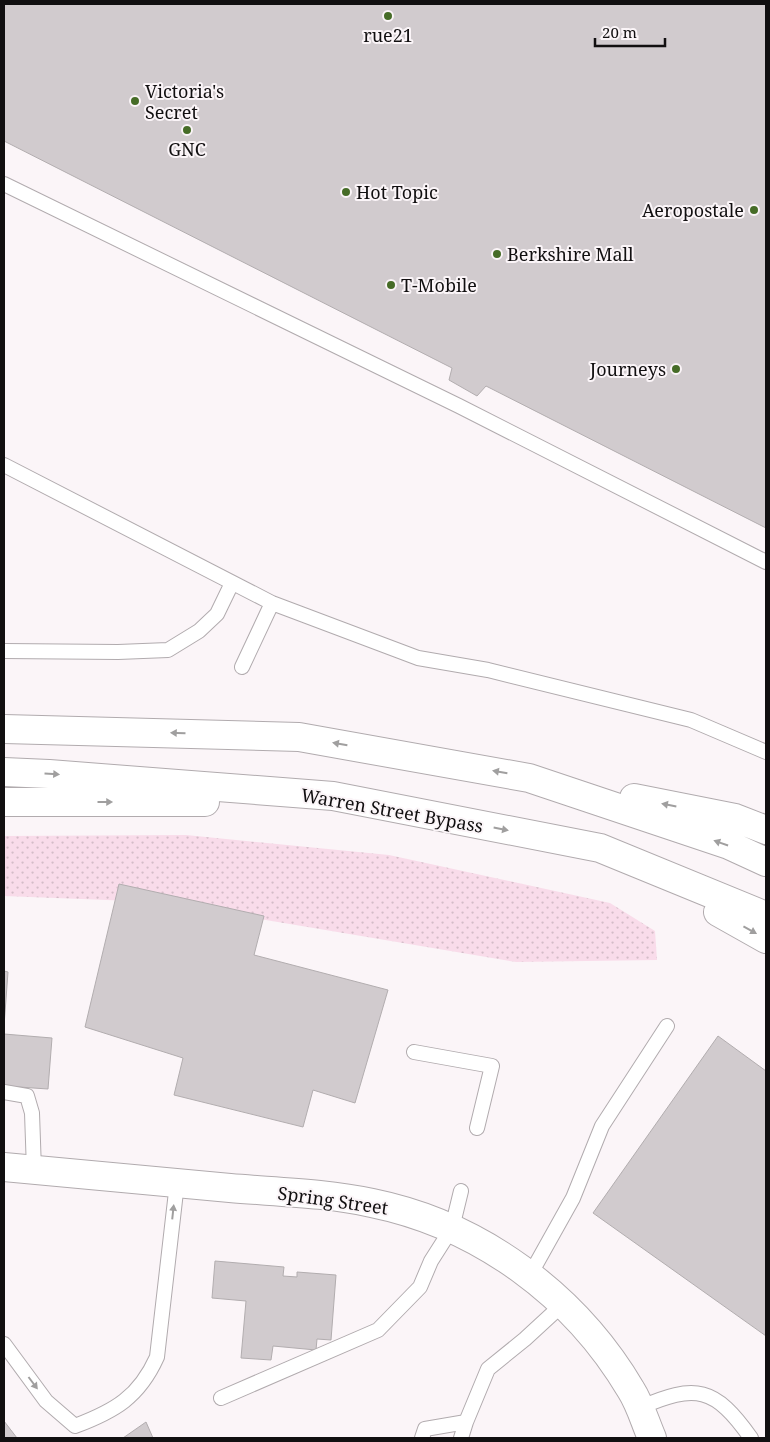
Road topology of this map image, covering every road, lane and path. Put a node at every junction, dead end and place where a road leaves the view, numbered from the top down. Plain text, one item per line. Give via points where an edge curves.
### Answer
1 (4, 184) edge
2 (4, 465) edge
3 (766, 562) edge
4 (232, 583) junction
5 (272, 603) junction
6 (4, 651) edge
7 (242, 667) dead end
8 (4, 728) edge
9 (766, 752) edge
10 (4, 772) edge
11 (529, 778) junction
12 (333, 796) junction
13 (4, 802) edge
14 (766, 830) edge
15 (600, 848) junction
16 (766, 862) edge
17 (766, 916) edge
18 (766, 939) edge
19 (667, 1026) dead end
20 (414, 1052) dead end
21 (4, 1092) edge
22 (477, 1128) dead end
23 (4, 1167) edge
24 (34, 1170) junction
25 (177, 1183) junction
26 (461, 1191) dead end
27 (452, 1228) junction
28 (530, 1275) junction
29 (563, 1304) junction
30 (4, 1344) edge
31 (221, 1398) dead end
32 (639, 1408) junction
33 (466, 1422) junction
34 (422, 1438) edge
35 (461, 1438) edge
36 (652, 1438) edge
37 (751, 1438) edge

1 - 3 lane via 451,402
2 - 4 lane
4 - 5 lane
4 - 6 lane via 218,614 199,631 168,650
5 - 7 lane
5 - 9 lane via 418,658 488,670 691,720
11 -> 8 main road via 300,737
10 -> 12 main road, Warren Street Bypass
14 -> 11 main road via 735,818
16 -> 11 main road via 729,845
13 -> 12 main road via 189,802
12 -> 15 main road, Warren Street Bypass
15 - 17 main road, Warren Street Bypass
15 -> 18 main road
19 - 28 lane via 602,1126 573,1198
20 - 22 lane via 492,1066
21 - 24 lane via 28,1096 32,1113
23 - 24 main road, Spring Street
24 - 25 main road, Spring Street
25 - 27 main road, Spring Street via 371,1202
30 -> 25 lane via 46,1401 74,1426 115,1410 149,1374 157,1356
26 - 27 lane
27 - 28 main road, Spring Street via 477,1240
27 - 31 lane via 420,1287 378,1330
28 - 29 main road, Spring Street
29 - 32 main road, Spring Street via 596,1339 632,1390
29 - 33 lane via 488,1369
32 - 36 main road, Spring Street
32 - 37 lane via 671,1394 705,1394 723,1404
33 - 34 lane via 425,1429
33 - 35 lane

